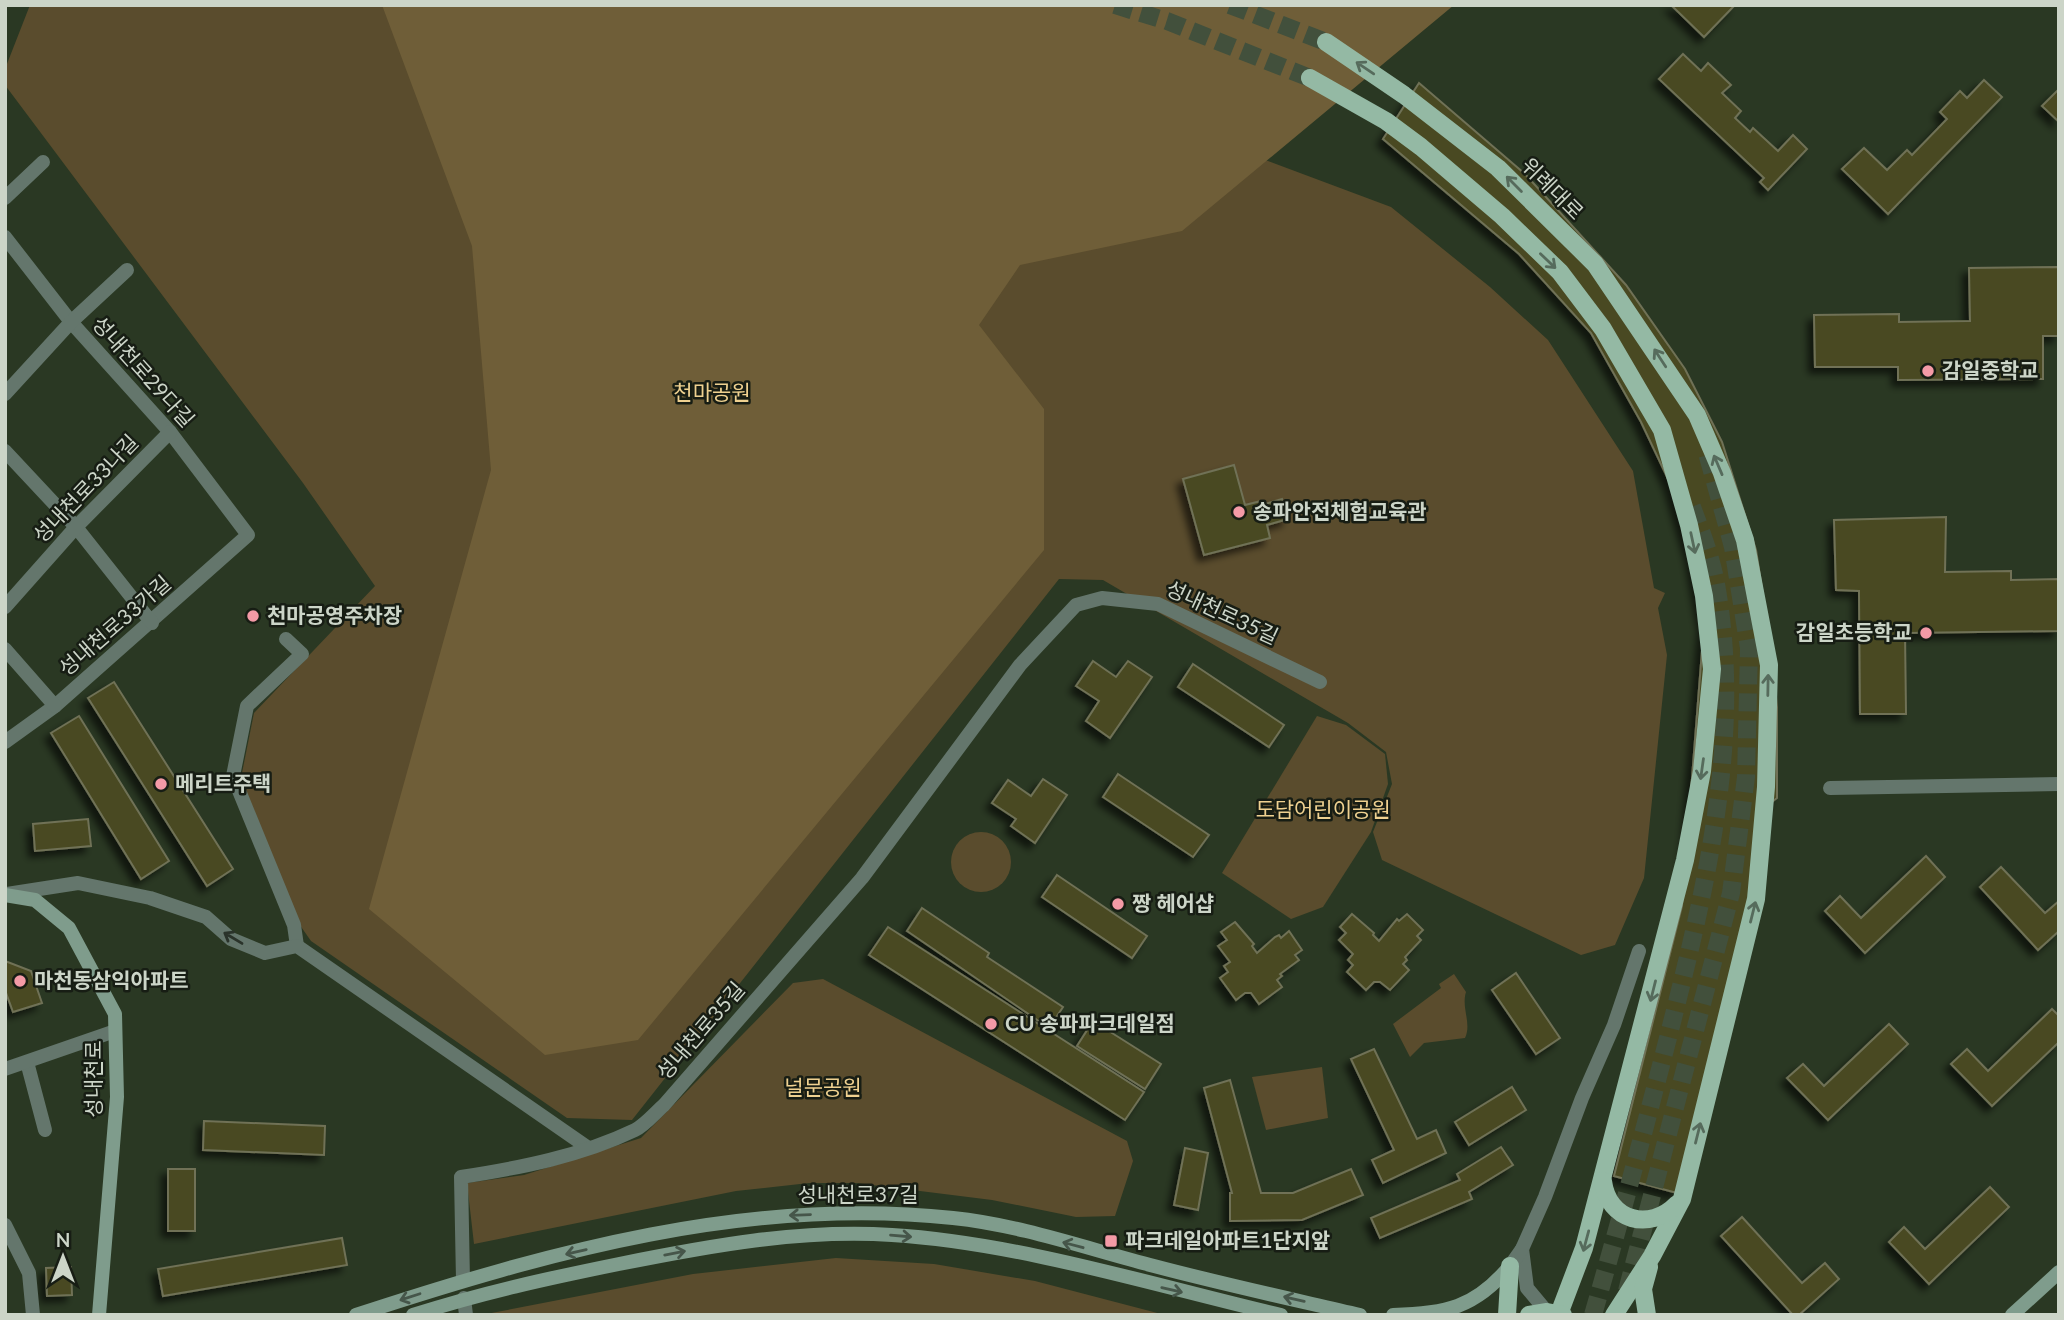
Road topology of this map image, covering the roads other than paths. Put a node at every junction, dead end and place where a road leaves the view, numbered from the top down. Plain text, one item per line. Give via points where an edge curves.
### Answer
1 (1326, 42) tunnel mouth
2 (1310, 78) tunnel mouth
3 (43, 162) dead end
4 (5, 198) edge
5 (5, 237) edge
6 (127, 270) dead end
7 (71, 322) junction
8 (5, 394) edge
9 (170, 432) junction
10 (5, 451) edge
11 (76, 527) junction
12 (247, 535) joint
13 (5, 607) edge
14 (152, 623) junction
15 (286, 639) dead end
16 (5, 649) edge
17 (1320, 682) dead end
18 (55, 706) junction
19 (5, 742) edge
20 (2059, 785) edge
21 (1830, 788) dead end
22 (5, 894) edge
23 (297, 946) junction
24 (1639, 951) dead end
25 (115, 1031) junction
26 (27, 1062) junction
27 (5, 1069) edge
28 (45, 1130) dead end
29 (587, 1147) junction
30 (1602, 1175) junction
31 (1682, 1199) junction
32 (5, 1225) edge
33 (1522, 1249) junction
34 (1652, 1256) junction
35 (1140, 1262) junction
36 (1510, 1266) junction
37 (2059, 1272) edge
38 (463, 1280) junction
39 (1136, 1281) junction
40 (464, 1298) junction
41 (1550, 1314) edge
42 (33, 1315) edge
43 (99, 1315) edge
44 (356, 1315) edge
45 (414, 1315) edge
46 (466, 1315) edge
47 (1281, 1315) edge
48 (1360, 1315) edge
49 (1393, 1315) edge
50 (1507, 1315) edge
51 (1614, 1315) edge
52 (1647, 1315) edge
53 (2012, 1315) edge

31 -> 1 main road, 위례대로 via 1756,899 1766,788 1769,665 1745,540 1697,415 1595,264 1497,168 1405,95
2 -> 30 main road via 1421,147 1560,272 1603,328 1662,430 1689,525 1704,596 1712,669 1702,771 1648,1013
3 - 4 street
5 - 7 street, 성내천로29다길
6 - 7 street
7 - 8 street
7 - 9 street, 성내천로29다길
9 - 11 street, 성내천로33나길
9 - 12 street, 성내천로29다길
10 - 11 street
11 - 13 street, 성내천로33나길
11 - 14 street
12 - 14 street, 성내천로33가길
14 - 18 street, 성내천로33가길
15 - 23 street via 302,654 247,706 233,776 294,925
16 - 18 street
17 - 29 street, 성내천로35길 via 1158,604 1102,598 1076,605 1020,665 862,878 664,1105 637,1129
18 - 19 street, 성내천로33가길
20 - 21 street
23 -> 22 street via 265,953 231,939 206,917 150,898 78,883
22 - 25 main road, 성내천로 via 35,900 69,928 115,1014
23 - 29 street
24 - 33 street via 1614,1025
25 - 26 street
25 - 43 main road, 성내천로 via 117,1097
26 - 27 street
26 - 28 street
29 - 38 street, 성내천로35길 via 521,1168 461,1177
30 - 31 main road via 1608,1202 1635,1220 1666,1215
30 -> 41 main road via 1584,1248
31 - 34 main road, 위례대로
32 - 42 street via 29,1273
33 - 36 street
33 - 41 street via 1527,1288
34 - 51 main road
34 - 52 main road via 1643,1289
35 -> 38 main road, 성내천로37길 via 954,1218 825,1214 698,1225
35 - 39 main road
48 -> 35 main road, 성내천로37길
36 - 49 main road via 1468,1304
36 - 50 main road
37 - 53 main road
38 - 40 main road
38 -> 44 main road, 성내천로37길
40 -> 39 main road, 성내천로37길 via 691,1249 818,1234 891,1235 979,1245
39 -> 47 main road, 성내천로37길
40 - 45 main road, 성내천로37길
40 - 46 street

